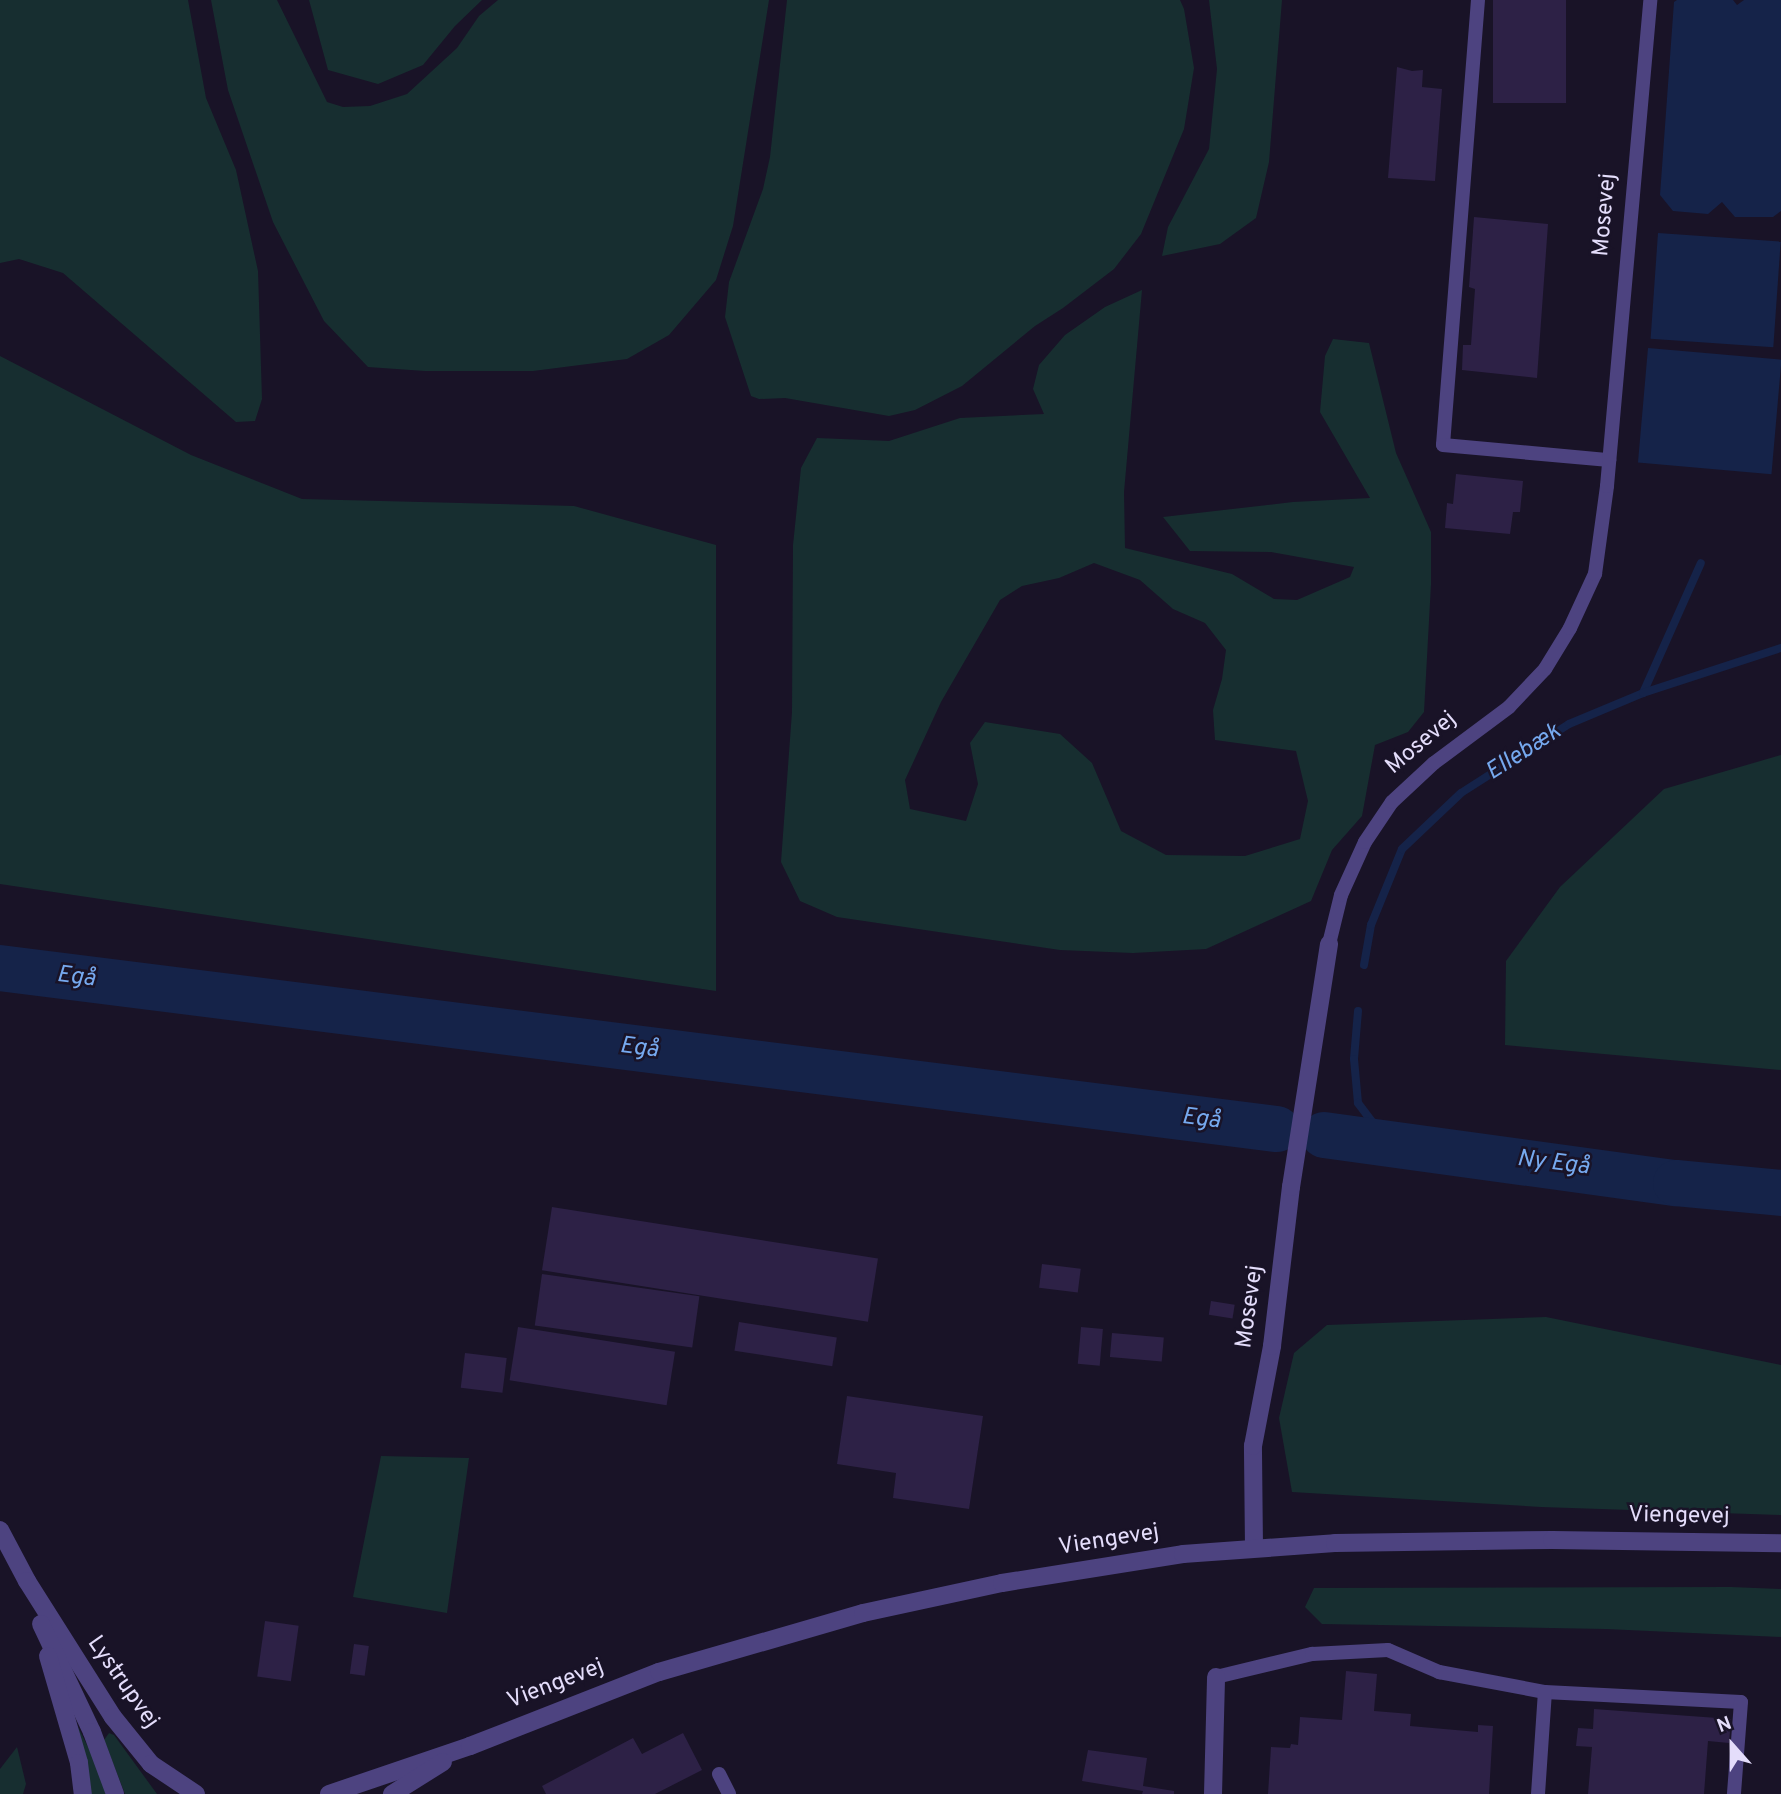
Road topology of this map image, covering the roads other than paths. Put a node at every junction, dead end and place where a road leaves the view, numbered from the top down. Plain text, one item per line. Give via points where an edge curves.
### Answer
1 (1478, 0) edge
2 (1650, 0) edge
3 (1609, 460) junction
4 (1329, 944) joint
5 (0, 1530) edge
6 (1781, 1543) edge
7 (1254, 1548) junction
8 (27, 1581) junction
9 (38, 1619) junction
10 (1216, 1677) joint
11 (1545, 1692) junction
12 (470, 1745) junction
13 (719, 1774) dead end
14 (83, 1794) edge
15 (115, 1794) edge
16 (196, 1794) edge
17 (329, 1794) edge
18 (392, 1794) edge
19 (729, 1794) edge
20 (1213, 1794) edge
21 (1538, 1794) edge
22 (1734, 1794) edge

1 - 3 lane via 1443,445
2 - 3 lane, Mosevej
3 - 4 lane, Mosevej via 1595,574 1570,628 1545,668 1509,707 1434,763 1392,802 1364,842 1341,895
4 - 7 street, Mosevej via 1291,1187 1272,1346 1253,1446
5 - 8 street, Lystrupvej
6 - 7 street, Viengevej via 1401,1541
7 - 12 street, Viengevej via 1002,1583 863,1613 659,1672
8 - 9 street, Lystrupvej
8 - 16 street, Lystrupvej via 130,1740 160,1771
9 - 14 street via 79,1763
9 - 15 street, Lystrupvej via 92,1732
10 - 11 lane via 1312,1654 1388,1650 1439,1672
10 - 20 street
11 - 21 lane
11 - 22 lane via 1741,1702
12 - 17 street, Viengevej
12 - 18 street, Viengevej
13 - 19 lane

